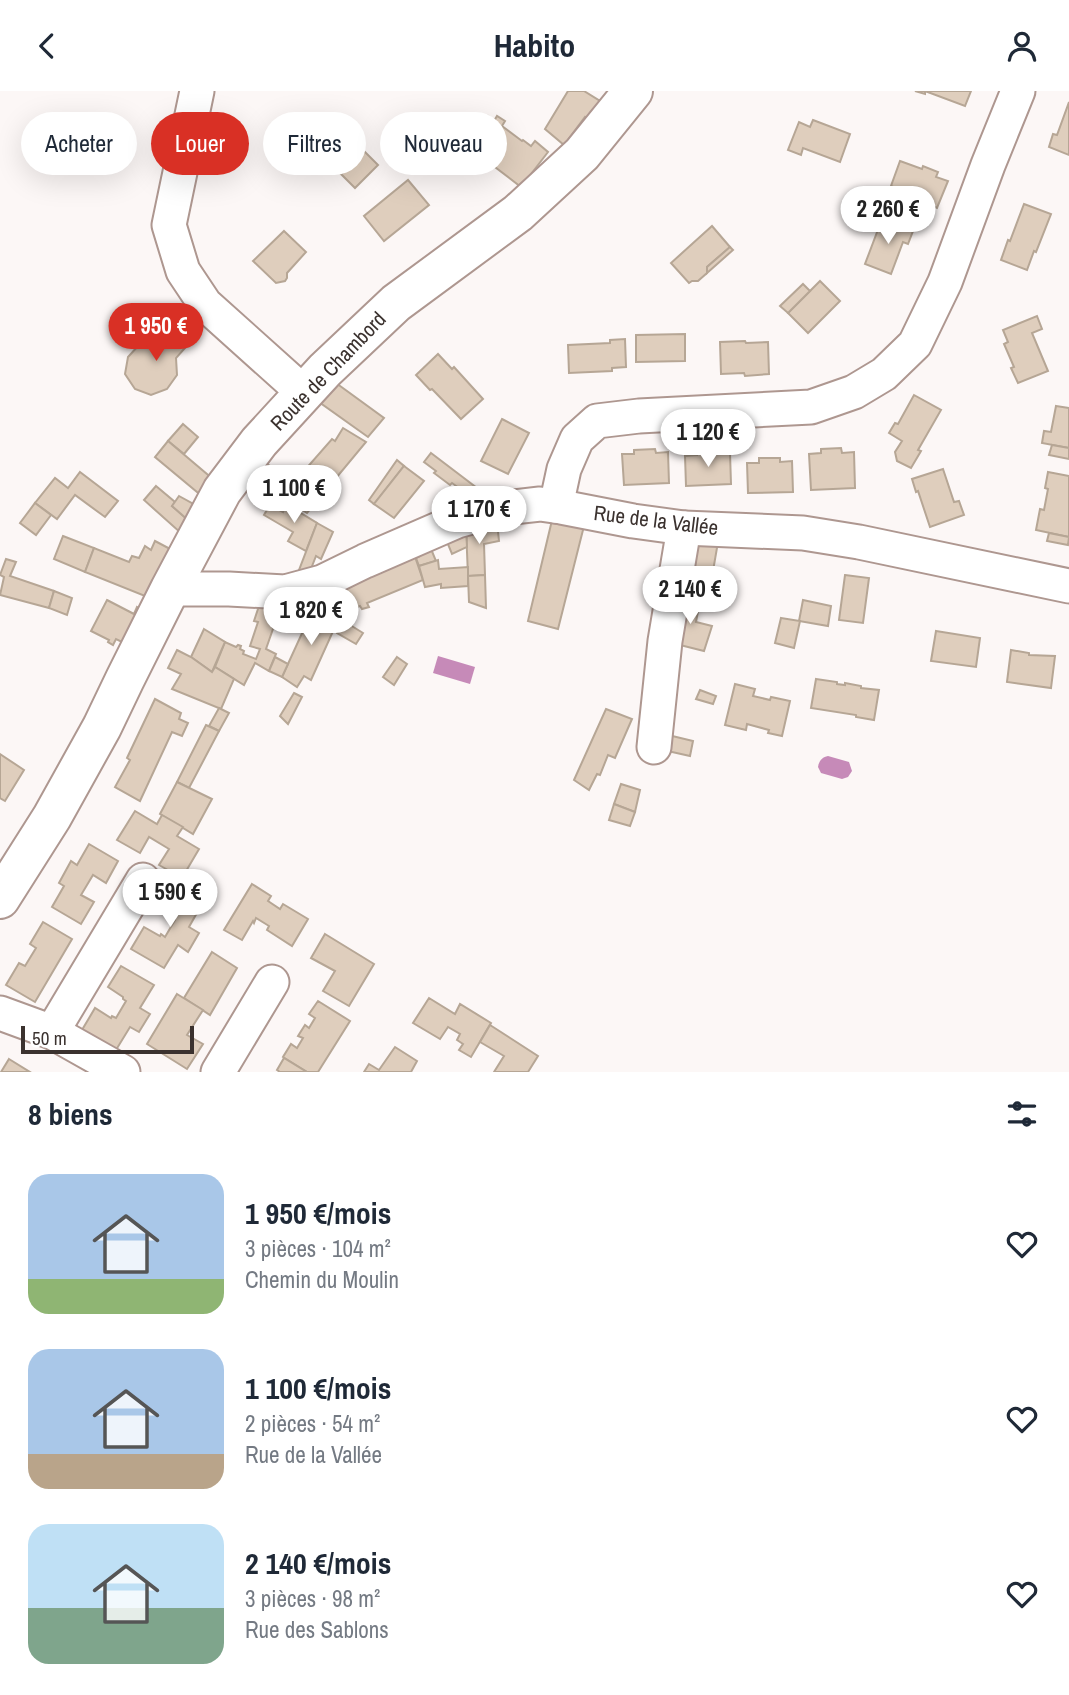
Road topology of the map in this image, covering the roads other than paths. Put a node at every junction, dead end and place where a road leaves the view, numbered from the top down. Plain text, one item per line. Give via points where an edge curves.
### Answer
1 (197, 91) edge
2 (633, 91) edge
3 (1018, 91) edge
4 (303, 392) junction
5 (555, 506) junction
6 (684, 528) junction
7 (1069, 586) edge
8 (170, 589) junction
9 (654, 747) dead end
10 (144, 880) dead end
11 (0, 899) edge
12 (272, 982) dead end
13 (0, 1013) edge
14 (52, 1032) junction
15 (85, 1062) edge
16 (123, 1072) edge
17 (218, 1072) edge

1 - 4 street via 169,225 183,271 205,304
2 - 4 main road, Route de Chambord via 582,154 518,213 396,303
3 - 5 street via 945,282 915,344 884,374 854,392 811,407 597,421 577,439
4 - 8 main road, Route de Chambord via 222,491
5 - 6 street, Rue de la Vallée
5 - 8 street, Rue de la Vallée via 505,508 457,521 322,582 285,592
6 - 7 street, Rue de la Vallée via 803,533
6 - 9 street
8 - 11 main road, Route de Chambord via 102,727
10 - 14 street
12 - 17 street
13 - 14 street
14 - 15 street
15 - 16 street

